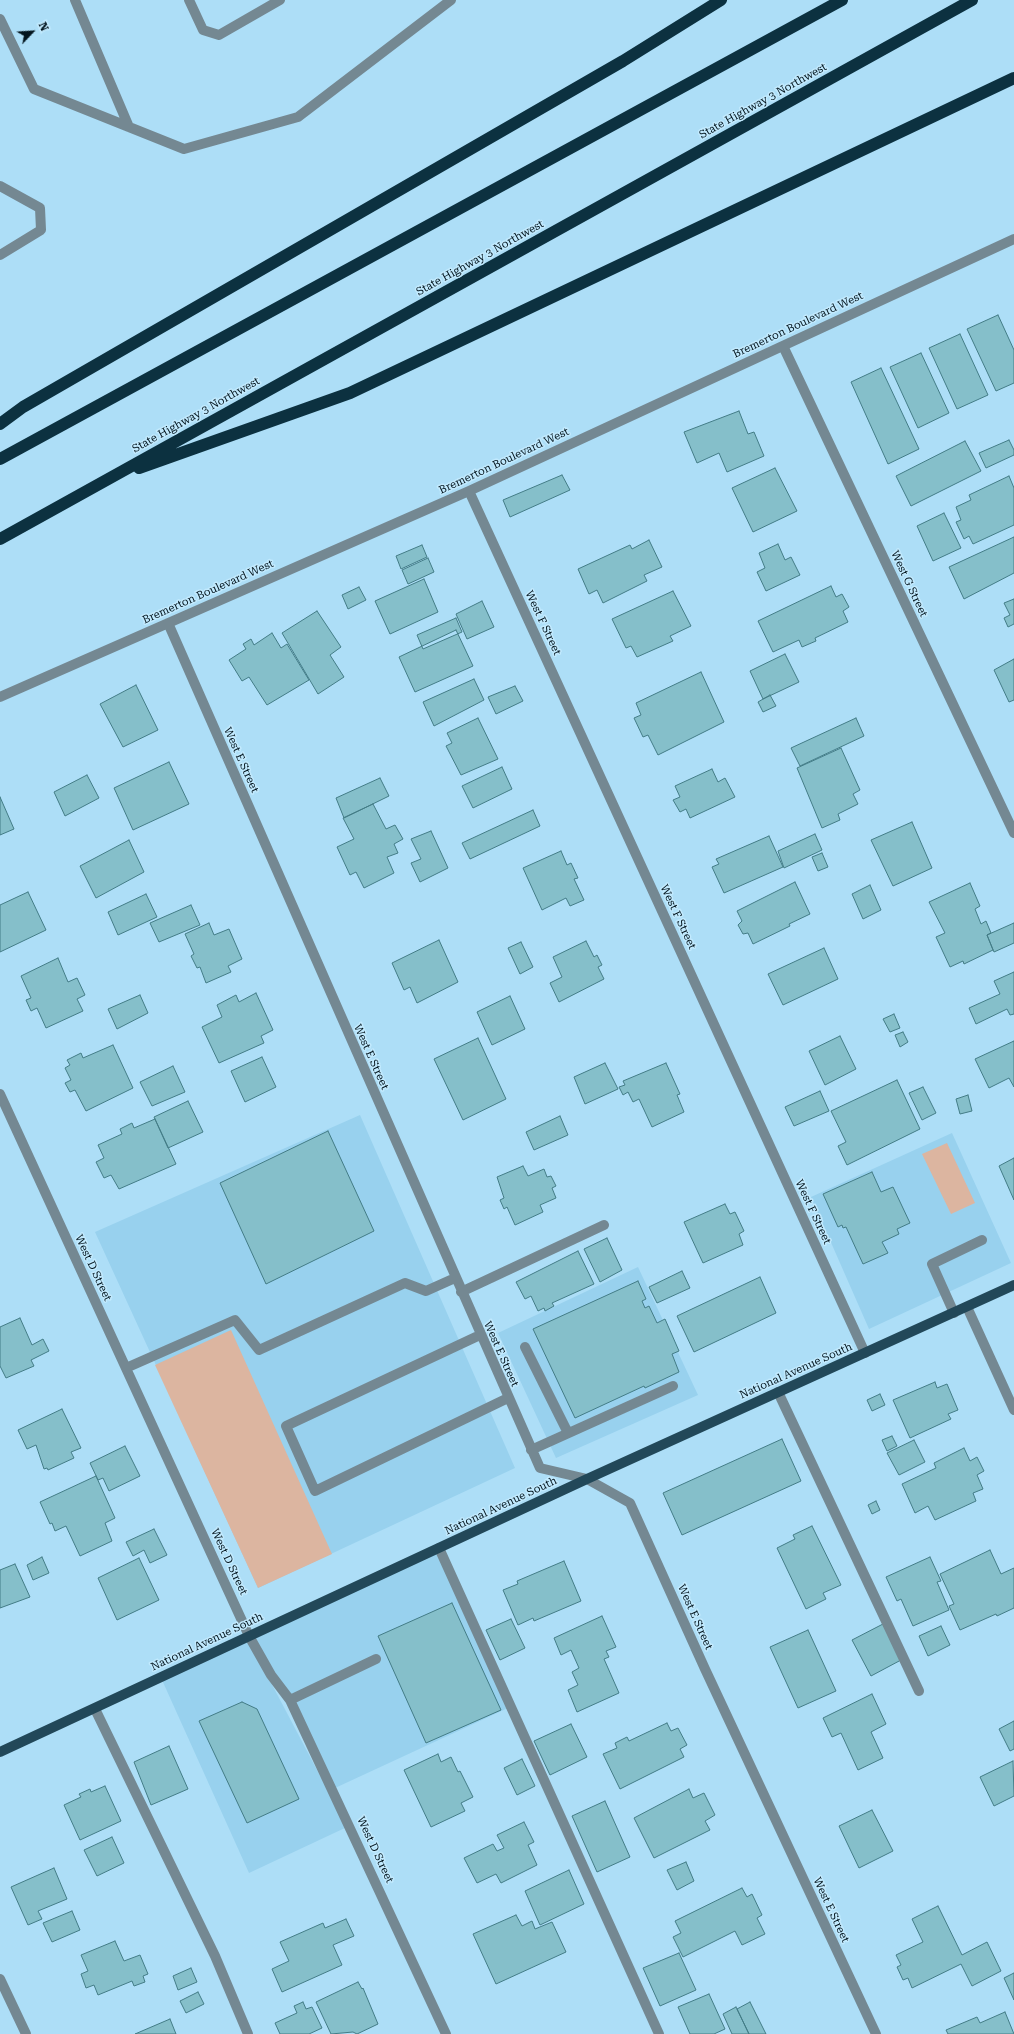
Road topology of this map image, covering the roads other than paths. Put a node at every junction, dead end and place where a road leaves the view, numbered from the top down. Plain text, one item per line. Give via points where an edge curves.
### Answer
1 (75, 0) edge
2 (189, 0) edge
3 (280, 0) edge
4 (451, 0) edge
5 (721, 0) edge
6 (842, 0) edge
7 (972, 0) edge
8 (0, 19) edge
9 (1014, 78) edge
10 (129, 127) junction
11 (0, 186) edge
12 (1014, 240) edge
13 (0, 255) edge
14 (783, 346) junction
15 (0, 424) edge
16 (0, 459) edge
17 (106, 479) junction
18 (469, 491) junction
19 (0, 539) edge
20 (168, 623) junction
21 (0, 697) edge
22 (1014, 833) edge
23 (0, 1094) edge
24 (604, 1225) dead end
25 (982, 1240) dead end
26 (455, 1278) junction
27 (1014, 1285) edge
28 (461, 1292) junction
29 (967, 1307) junction
30 (954, 1313) junction
31 (480, 1335) junction
32 (525, 1347) dead end
33 (865, 1353) junction
34 (126, 1368) junction
35 (673, 1386) dead end
36 (778, 1392) junction
37 (508, 1398) junction
38 (1014, 1410) edge
39 (568, 1433) junction
40 (531, 1450) junction
41 (587, 1479) junction
42 (439, 1548) junction
43 (249, 1636) junction
44 (376, 1660) dead end
45 (919, 1691) dead end
46 (290, 1700) junction
47 (95, 1709) junction
48 (0, 1752) edge
49 (0, 1979) edge
50 (26, 2034) edge
51 (248, 2034) edge
52 (446, 2034) edge
53 (659, 2034) edge
54 (876, 2034) edge

1 - 10 street
2 - 3 street via 203,30 220,35
4 - 10 street via 298,117 184,149
5 - 15 highway via 623,61 23,408
6 - 16 highway
7 - 17 highway, State Highway 3 Northwest
8 - 10 street via 34,89
9 - 17 highway via 350,392
11 - 13 street via 40,208 40,230
12 - 14 street, Bremerton Boulevard West
14 - 18 street, Bremerton Boulevard West
14 - 22 street, West G Street
17 - 19 highway, State Highway 3 Northwest
18 - 20 street, Bremerton Boulevard West
18 - 33 street, West F Street
20 - 21 street, Bremerton Boulevard West
20 - 26 street, West E Street
23 - 34 street, West D Street
24 - 28 street
25 - 30 street via 932,1264
26 - 28 street, West E Street
26 - 34 street via 426,1291 405,1283 258,1350 235,1320
27 - 29 main road, National Avenue South
28 - 31 street, West E Street
29 - 30 main road, National Avenue South
29 - 38 street
30 - 33 main road, National Avenue South
31 - 37 street, West E Street
31 - 37 street via 286,1426 315,1491
32 - 39 street
33 - 36 main road, National Avenue South
34 - 43 street, West D Street
35 - 39 street
36 - 41 main road, National Avenue South
36 - 45 street
37 - 40 street, West E Street
39 - 40 street
40 - 41 street, West E Street via 540,1468
41 - 42 main road, National Avenue South
41 - 54 street, West E Street via 630,1503
42 - 43 main road, National Avenue South
42 - 53 street
43 - 46 street, West D Street via 271,1675
43 - 47 main road, National Avenue South
44 - 46 street
46 - 52 street, West D Street
47 - 48 main road, National Avenue South
47 - 51 street via 215,1956
49 - 50 street

